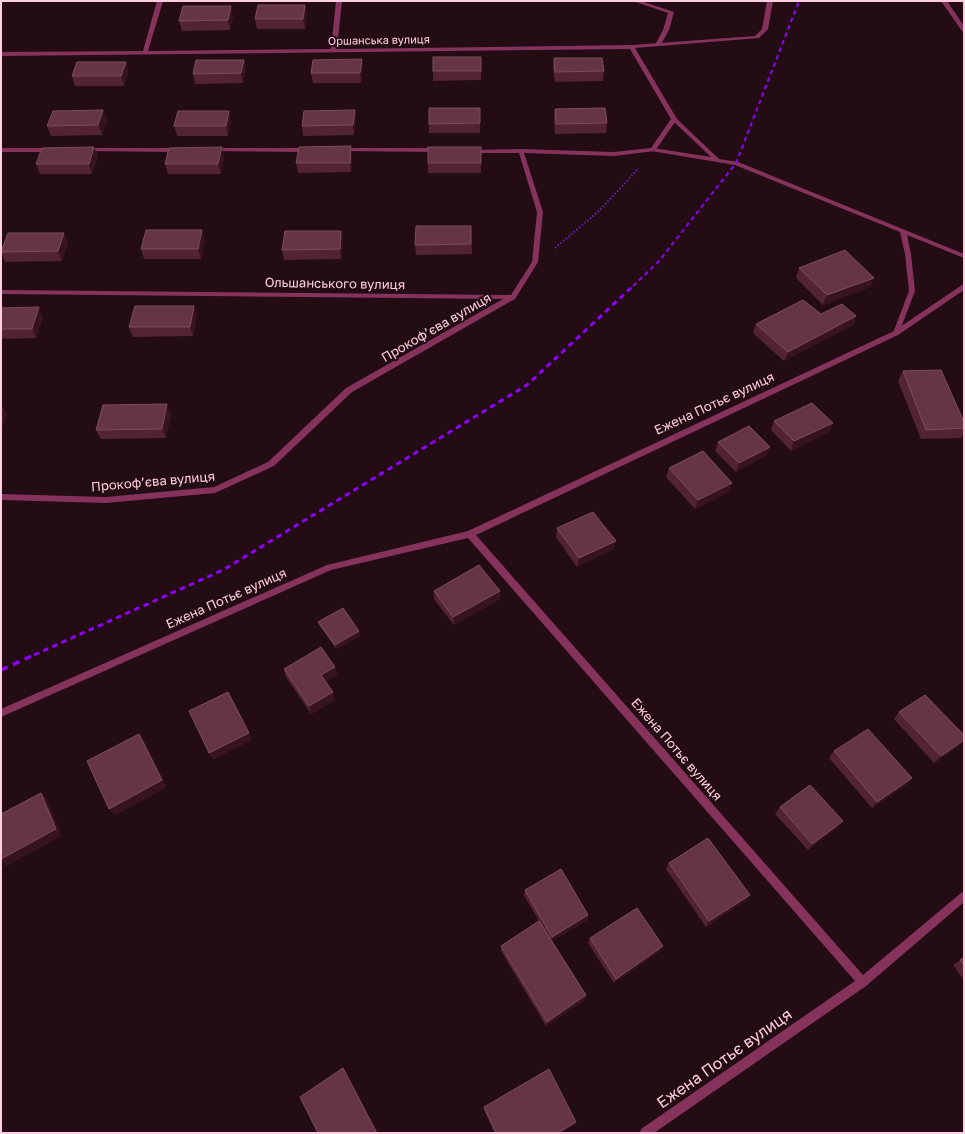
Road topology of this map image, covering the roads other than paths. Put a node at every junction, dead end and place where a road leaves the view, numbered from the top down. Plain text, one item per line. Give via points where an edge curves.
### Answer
1 (160, 1) edge
2 (339, 1) edge
3 (636, 1) edge
4 (770, 1) edge
5 (944, 1) edge
6 (964, 30) edge
7 (658, 45) junction
8 (632, 47) junction
9 (334, 50) junction
10 (145, 52) junction
11 (1, 54) edge
12 (674, 119) junction
13 (1, 150) edge
14 (57, 150) edge
15 (81, 150) edge
16 (185, 150) edge
17 (209, 150) edge
18 (313, 150) edge
19 (337, 150) edge
20 (449, 150) edge
21 (465, 150) edge
22 (654, 150) junction
23 (520, 151) junction
24 (717, 160) junction
25 (903, 232) junction
26 (964, 256) edge
27 (964, 287) edge
28 (1, 292) edge
29 (513, 297) junction
30 (896, 333) junction
31 (1, 497) edge
32 (470, 534) junction
33 (1, 713) edge
34 (964, 896) edge
35 (862, 982) junction
36 (645, 1133) edge

1 - 10 street
2 - 9 street
3 - 7 street via 671,12
4 - 7 street, Оршанська вулиця via 765,29 757,37
5 - 6 street
7 - 8 street, Оршанська вулиця
8 - 9 street, Оршанська вулиця
8 - 12 street
9 - 10 street, Оршанська вулиця
10 - 11 street, Оршанська вулиця
12 - 22 street
12 - 24 street
13 - 14 street
15 - 16 street
17 - 18 street
19 - 20 street
21 - 23 street
22 - 23 street via 614,154
22 - 24 street
23 - 29 street via 540,212 535,262
24 - 25 street via 736,164
25 - 26 street
25 - 30 street via 912,291
27 - 30 street, Ежена Потьє вулиця
28 - 29 street, Ольшанського вулиця
29 - 31 street, Прокоф’єва вулиця via 349,390 271,464 215,490 106,500
30 - 32 street, Ежена Потьє вулиця
32 - 33 street, Ежена Потьє вулиця via 330,567
32 - 35 street, Ежена Потьє вулиця
34 - 35 street, Ежена Потьє вулиця
35 - 36 street, Ежена Потьє вулиця

